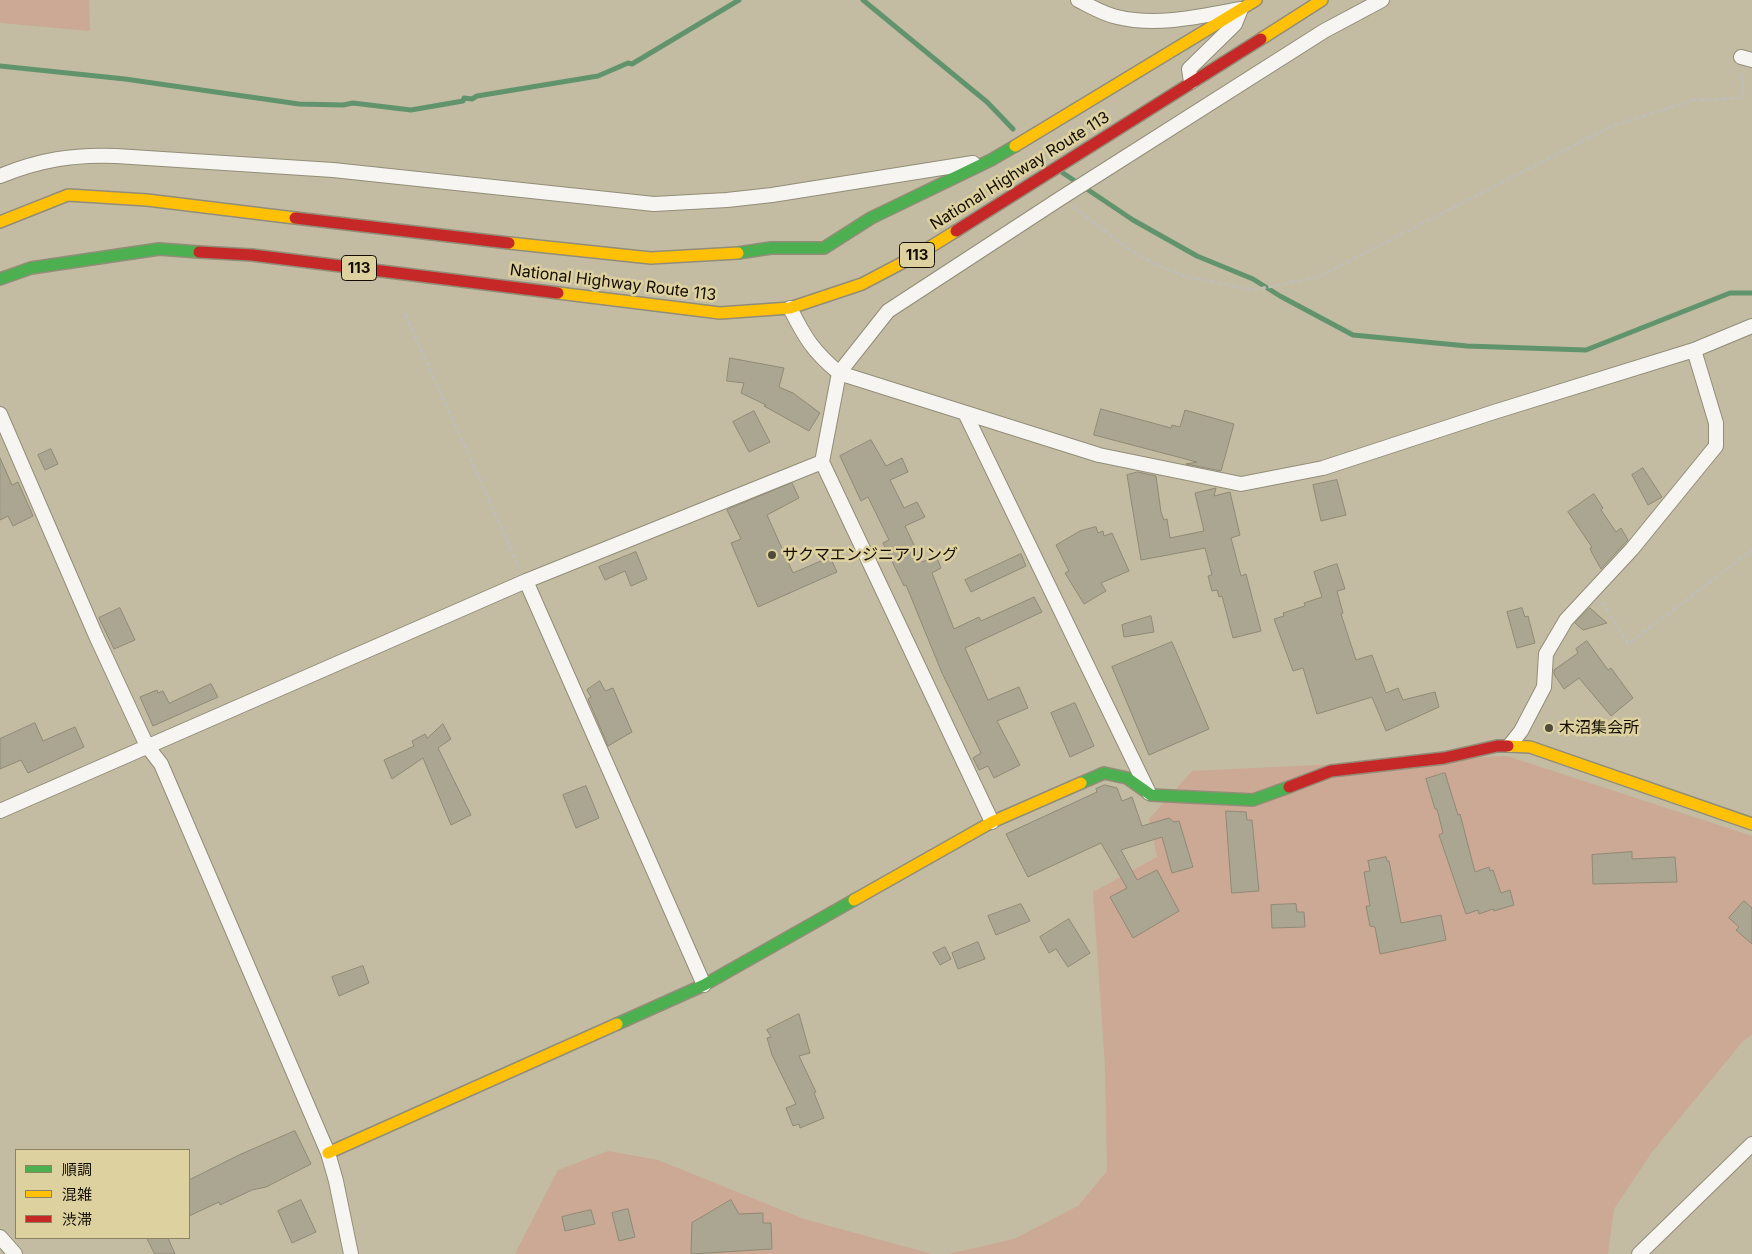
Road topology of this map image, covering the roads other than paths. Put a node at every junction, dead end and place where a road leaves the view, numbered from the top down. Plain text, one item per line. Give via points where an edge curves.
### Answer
1 (1078, 0) edge
2 (1256, 0) edge
3 (1322, 0) edge
4 (1382, 0) edge
5 (1242, 9) junction
6 (1191, 82) junction
7 (991, 160) junction
8 (0, 176) edge
9 (0, 222) edge
10 (0, 279) edge
11 (790, 308) junction
12 (1752, 326) edge
13 (1694, 350) junction
14 (839, 373) junction
15 (965, 413) junction
16 (0, 414) edge
17 (822, 462) junction
18 (526, 581) junction
19 (1510, 745) junction
20 (147, 746) junction
21 (1151, 795) junction
22 (0, 811) edge
23 (992, 822) junction
24 (1752, 824) edge
25 (704, 985) junction
26 (1752, 1144) edge
27 (328, 1153) junction
28 (0, 1237) edge
29 (15, 1254) edge
30 (351, 1254) edge
31 (1639, 1254) edge

1 - 5 street via 1117,17 1145,20 1182,20
2 - 5 main road
3 - 6 main road, National Highway Route 113 / 113
4 - 14 street via 1324,31 1065,194 888,311
5 - 6 street via 1235,24 1189,69
5 - 7 main road
6 - 11 main road, National Highway Route 113 / 113 via 906,261 862,284
7 - 8 street via 772,195 654,204 333,170 81,155 28,164
7 - 9 main road via 871,218 824,248 771,248 721,255 651,258 147,200 68,195
10 - 11 main road, National Highway Route 113 / 113 via 32,268 159,249 252,255 710,312
11 - 14 street via 804,338
12 - 13 street
13 - 15 street via 1323,468 1241,484 1099,455
13 - 19 street via 1716,423 1716,446 1595,591 1566,620 1546,654 1544,687
14 - 15 street
14 - 17 street
15 - 21 street
16 - 20 street
17 - 18 street
17 - 23 street
18 - 20 street
18 - 25 street
19 - 21 main road via 1444,758 1331,771 1253,800
19 - 24 main road via 1530,746
20 - 22 street
20 - 27 street via 161,764
21 - 23 main road via 1127,778 1104,773
23 - 25 main road
25 - 27 main road
26 - 31 street
27 - 30 street
28 - 29 street

